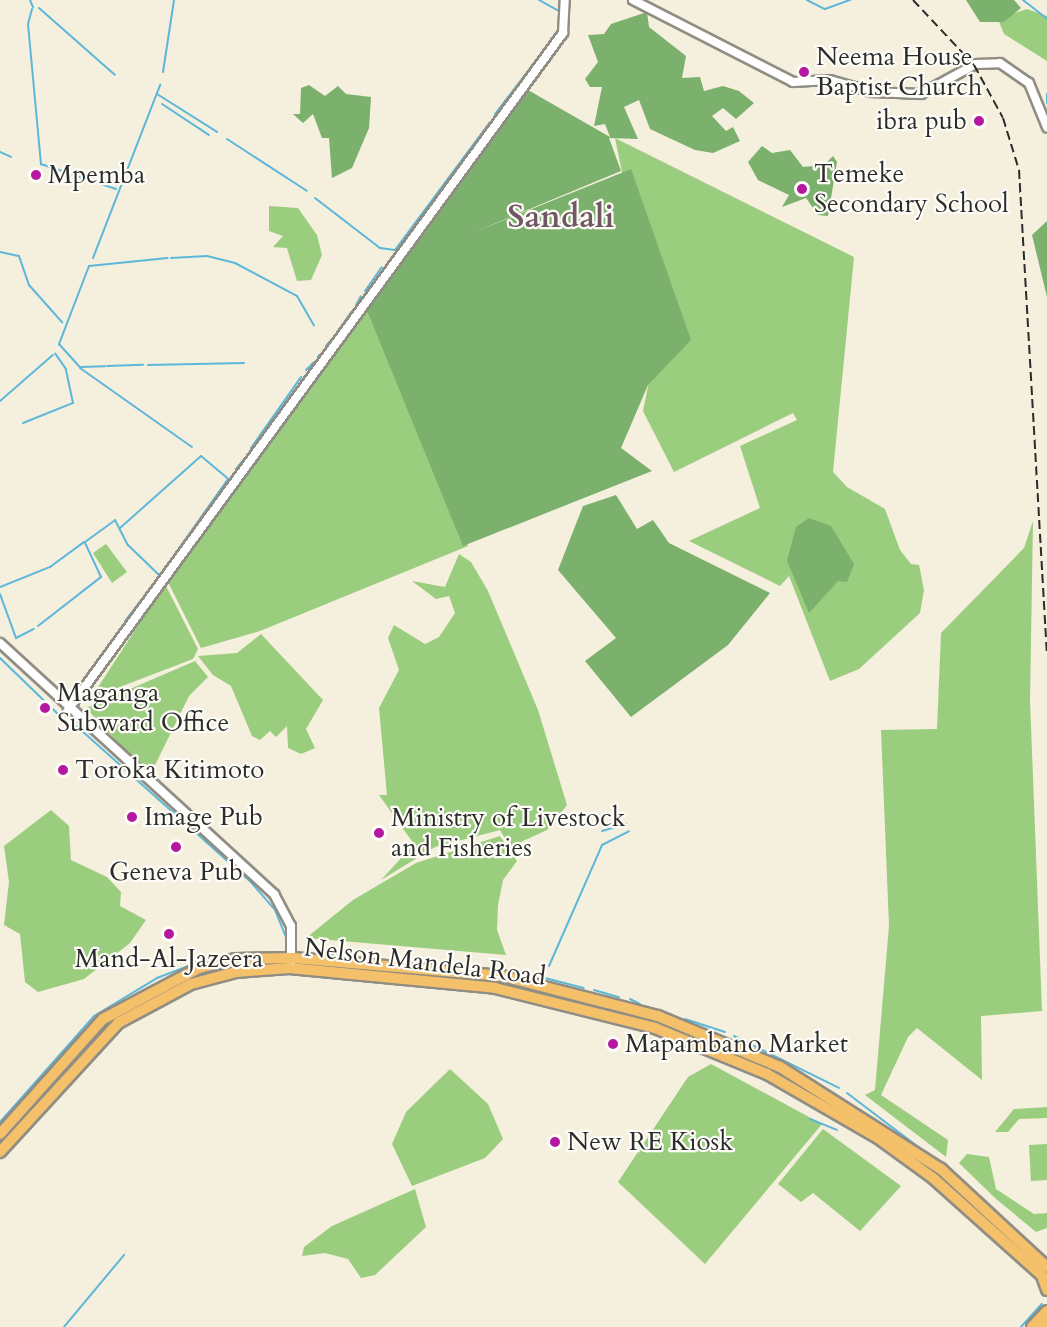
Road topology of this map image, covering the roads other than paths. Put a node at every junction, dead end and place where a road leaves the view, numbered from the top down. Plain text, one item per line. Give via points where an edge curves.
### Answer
1 (565, 0) edge
2 (633, 0) edge
3 (1047, 127) edge
4 (0, 643) edge
5 (68, 710) junction
6 (291, 963) junction
7 (0, 1134) edge
8 (0, 1152) edge
9 (1046, 1274) edge
10 (1047, 1290) edge
11 (1047, 1301) edge
12 (1044, 1319) edge
13 (1032, 1327) edge

1 - 5 street via 563,33
2 - 3 street via 793,82 830,80 872,92 921,94 976,64 999,63 1029,83
4 - 5 street
5 - 6 street via 274,894 291,926
6 - 7 main road, Nelson Mandela Road via 235,959 199,968 119,1007
6 - 8 main road, Nelson Mandela Road via 221,975 142,1007 93,1046
6 - 9 main road, Nelson Mandela Road via 537,995 696,1042 767,1074 878,1138
9 - 10 main road
11 - 12 main road
12 - 13 main road

